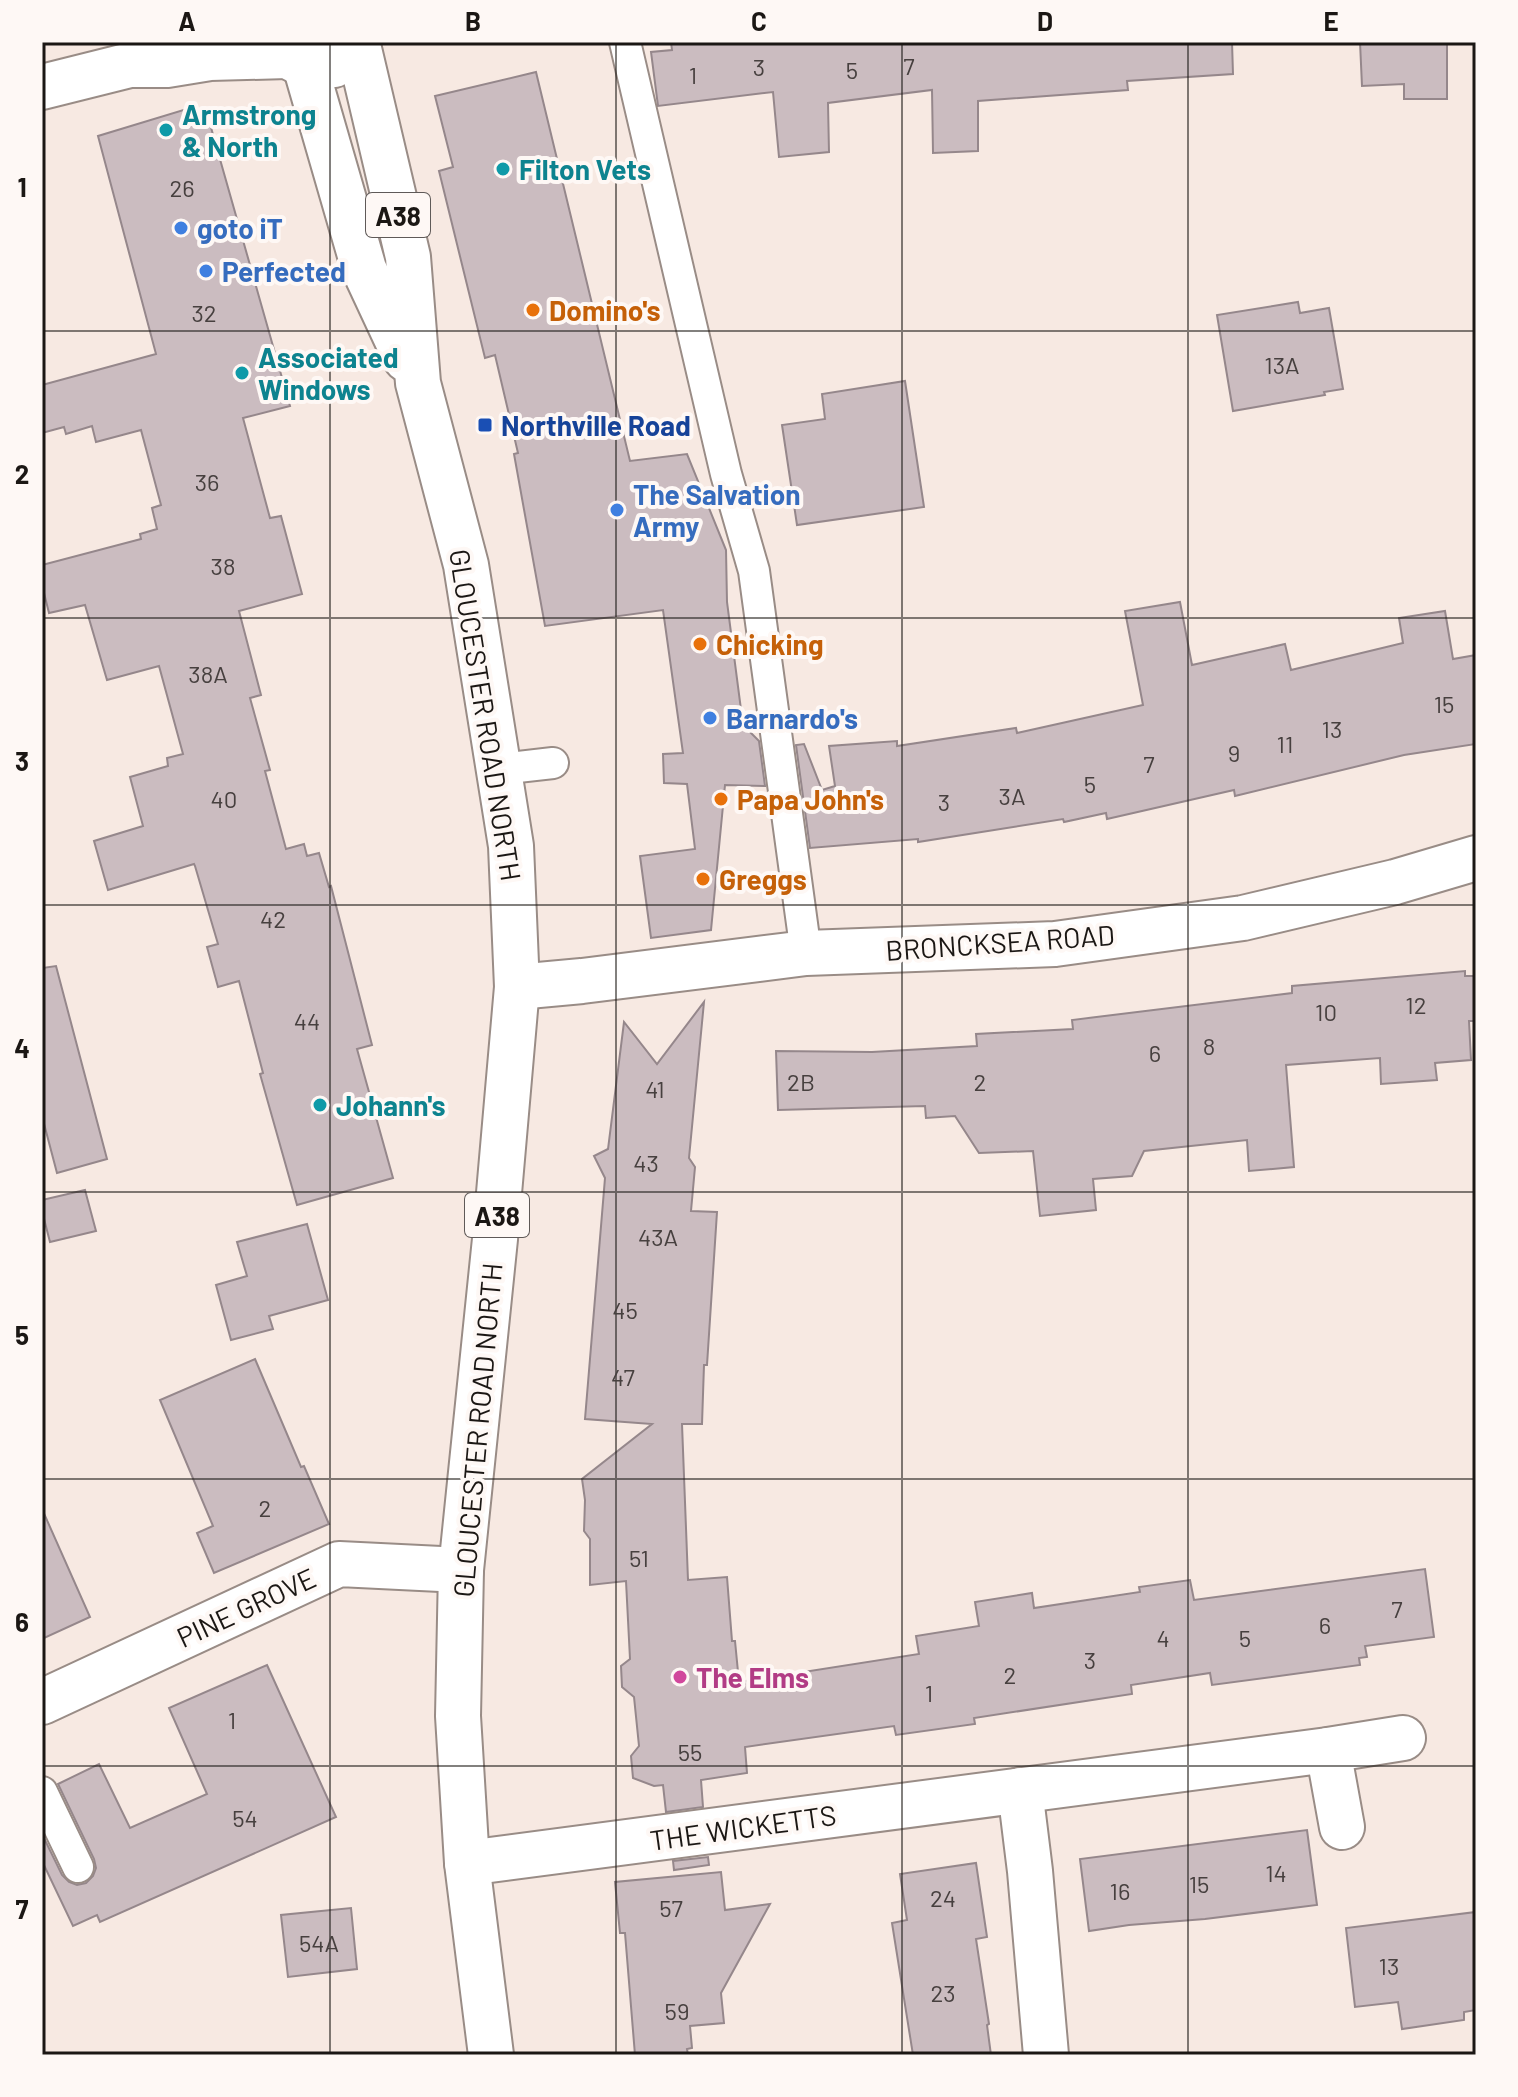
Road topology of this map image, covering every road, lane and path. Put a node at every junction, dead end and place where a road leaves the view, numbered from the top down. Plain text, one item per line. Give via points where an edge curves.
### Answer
1 (166, 42) edge
2 (625, 42) edge
3 (362, 46) edge
4 (290, 54) edge
5 (130, 65) junction
6 (42, 87) edge
7 (418, 383) junction
8 (553, 763) dead end
9 (500, 769) junction
10 (1476, 858) edge
11 (806, 953) junction
12 (517, 987) junction
13 (461, 1570) junction
14 (42, 1702) edge
15 (1403, 1738) dead end
16 (1328, 1750) junction
17 (1020, 1790) junction
18 (42, 1792) edge
19 (1342, 1827) dead end
20 (467, 1863) junction
21 (78, 1867) dead end
22 (491, 2055) edge
23 (1046, 2055) edge

1 - 5 street
2 - 11 lane via 726,474 754,571
3 - 4 street, A38 via 348,59 320,67
3 - 7 street, GLOUCESTER ROAD NORTH / A38 via 408,257
4 - 5 street
4 - 7 street, GLOUCESTER ROAD NORTH / A38 via 364,269
5 - 6 street
7 - 9 street, GLOUCESTER ROAD NORTH / A38 via 466,565
8 - 9 lane
9 - 12 street, GLOUCESTER ROAD NORTH / A38 via 511,846
10 - 11 street, BRONCKSEA ROAD via 1243,918 1055,944
11 - 12 street, BRONCKSEA ROAD
12 - 13 street, GLOUCESTER ROAD NORTH / A38
13 - 14 street, PINE GROVE via 339,1564
13 - 20 street, GLOUCESTER ROAD NORTH / A38 via 458,1716
15 - 16 street, THE WICKETTS
16 - 17 street, THE WICKETTS
16 - 19 street
17 - 20 street, THE WICKETTS
17 - 23 street
18 - 21 lane
20 - 22 street, GLOUCESTER ROAD NORTH / A38

